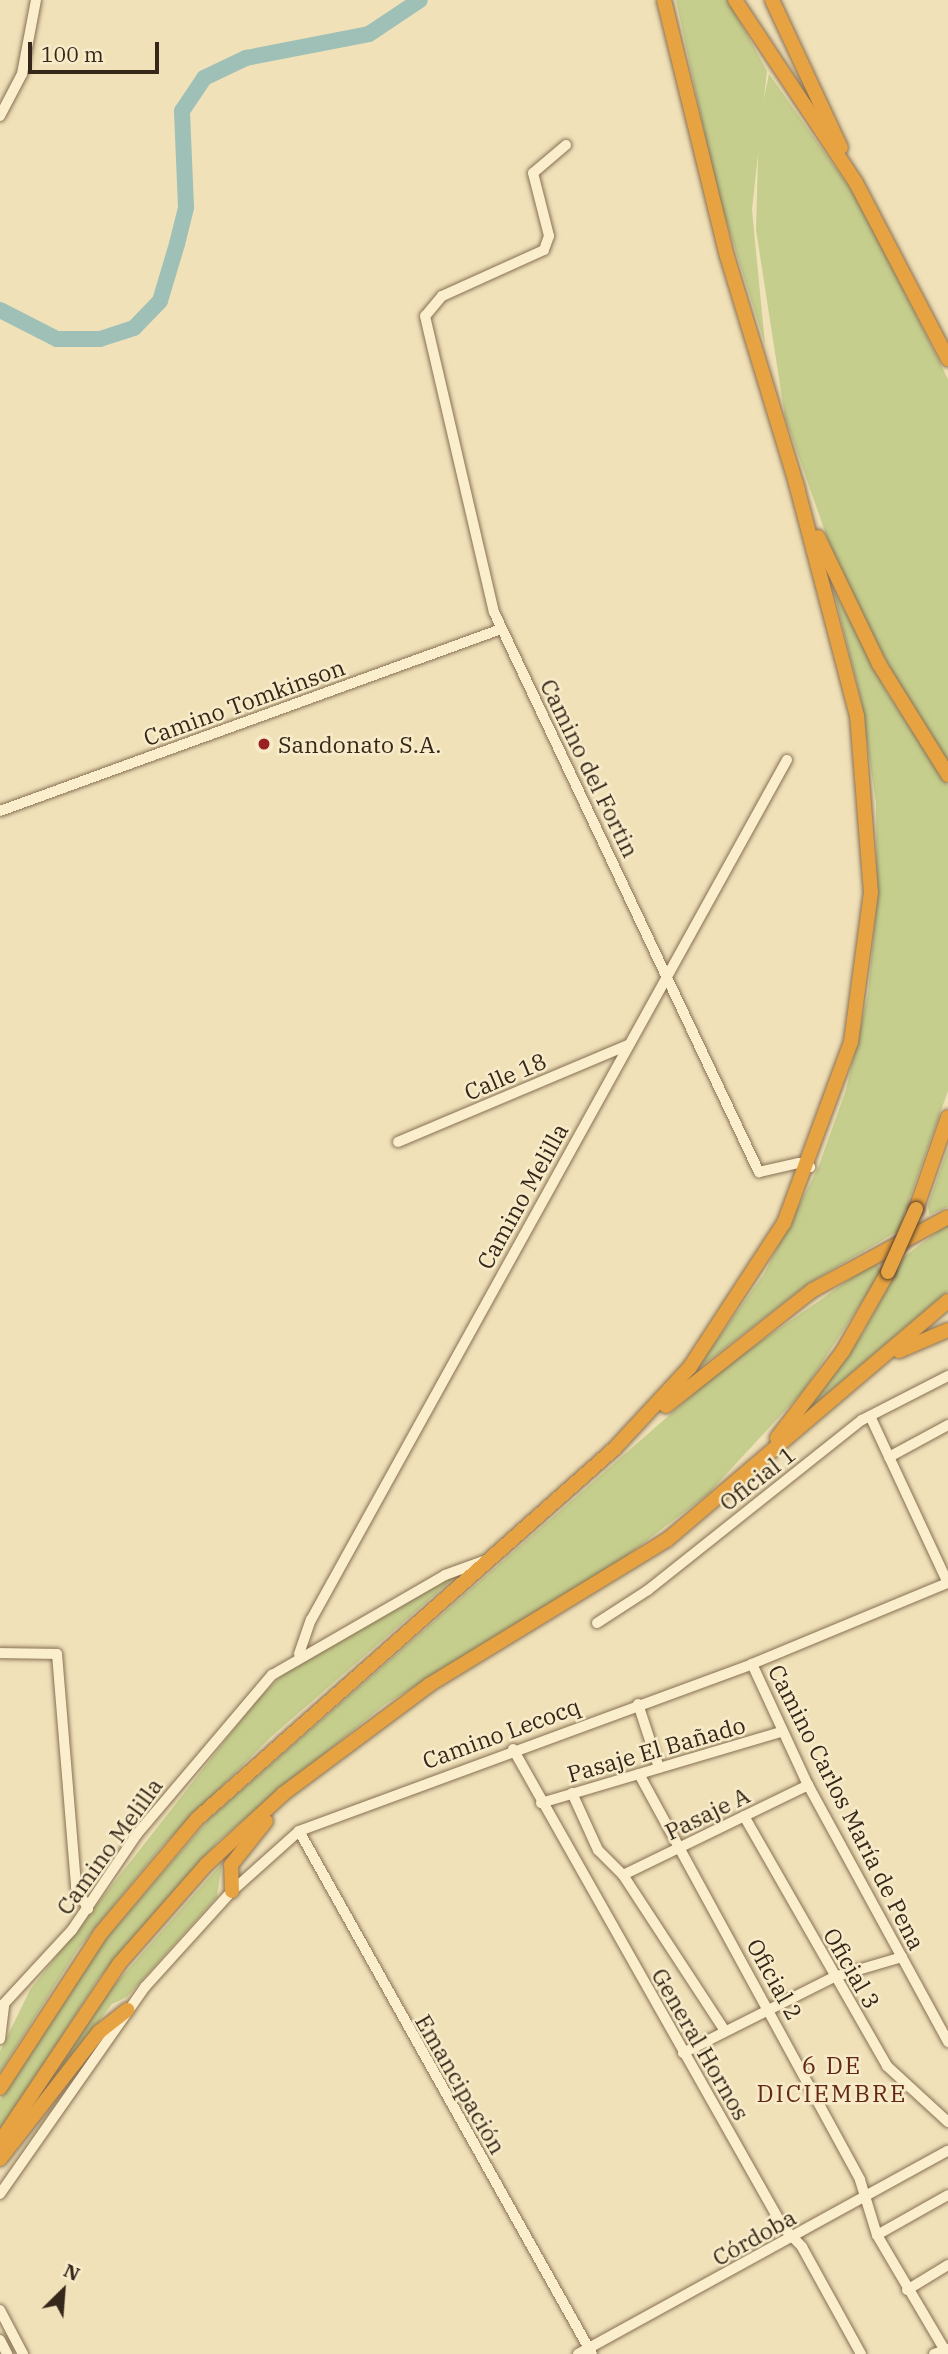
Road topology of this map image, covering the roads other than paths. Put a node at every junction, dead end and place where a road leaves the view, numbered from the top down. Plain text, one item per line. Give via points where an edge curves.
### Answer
1 (36, 0) edge
2 (656, 0) edge
3 (664, 0) edge
4 (735, 0) edge
5 (772, 0) edge
6 (671, 44) junction
7 (0, 116) edge
8 (566, 145) dead end
9 (845, 167) junction
10 (948, 359) edge
11 (796, 483) junction
12 (501, 629) junction
13 (787, 760) dead end
14 (948, 775) edge
15 (0, 811) edge
16 (667, 976) junction
17 (628, 1045) junction
18 (948, 1117) edge
19 (398, 1142) dead end
20 (810, 1167) junction
21 (948, 1217) edge
22 (948, 1301) edge
23 (948, 1330) edge
24 (872, 1369) junction
25 (948, 1376) edge
26 (870, 1416) junction
27 (948, 1425) edge
28 (614, 1449) junction
29 (888, 1457) junction
30 (740, 1477) junction
31 (491, 1558) junction
32 (948, 1583) edge
33 (597, 1623) dead end
34 (0, 1653) edge
35 (299, 1654) junction
36 (752, 1664) junction
37 (638, 1704) junction
38 (781, 1732) junction
39 (513, 1749) junction
40 (331, 1755) junction
41 (659, 1768) junction
42 (639, 1774) junction
43 (808, 1785) junction
44 (572, 1793) junction
45 (541, 1803) junction
46 (744, 1816) junction
47 (299, 1831) junction
48 (679, 1848) junction
49 (231, 1868) junction
50 (247, 1875) junction
51 (623, 1875) junction
52 (232, 1891) junction
53 (88, 1909) junction
54 (902, 1956) junction
55 (834, 1977) junction
56 (1, 2004) edge
57 (771, 2008) junction
58 (127, 2010) junction
59 (726, 2031) junction
60 (0, 2039) edge
61 (948, 2042) edge
62 (683, 2053) junction
63 (0, 2088) edge
64 (948, 2122) edge
65 (0, 2143) edge
66 (948, 2151) edge
67 (0, 2159) edge
68 (0, 2194) edge
69 (948, 2195) edge
70 (867, 2196) junction
71 (877, 2235) junction
72 (793, 2238) junction
73 (948, 2264) edge
74 (907, 2290) junction
75 (0, 2310) edge
76 (0, 2340) edge
77 (591, 2351) edge
78 (947, 2351) edge
79 (8, 2354) edge
80 (23, 2354) edge
81 (578, 2354) edge
82 (861, 2354) edge
83 (934, 2354) edge

1 - 7 street via 19,84
2 - 6 highway
3 - 6 highway
4 - 9 highway
5 - 9 highway
6 - 11 highway
8 - 12 street, Camino del Fortin via 533,173 548,229 544,250 447,293 426,312
9 - 10 highway via 924,304
11 - 14 highway via 856,623
11 - 20 highway via 858,716 870,838 860,998
12 - 15 street, Camino Tomkinson
12 - 16 street, Camino del Fortin
13 - 16 street, Camino Melilla
16 - 17 street, Camino Melilla
16 - 20 street, Camino del Fortin via 759,1172 799,1163
17 - 19 street, Calle 18
17 - 35 street, Camino Melilla via 311,1620
18 - 30 highway, bridge via 888,1272 843,1351
20 - 28 highway via 771,1247 722,1325
21 - 28 highway via 813,1290
22 - 24 highway
23 - 24 highway
24 - 30 highway
25 - 26 street, Oficial 1
26 - 29 street
26 - 33 street, Oficial 1
27 - 29 street
28 - 31 highway
29 - 32 street
30 - 40 highway via 618,1575 474,1656
31 - 35 street, Camino Melilla via 467,1563
31 - 63 highway via 198,1818 101,1933
32 - 36 street, Camino Lecocq
34 - 53 street via 52,1651 59,1658 76,1887
35 - 53 street, Camino Melilla via 259,1688 164,1799
36 - 37 street, Camino Lecocq
36 - 38 street, Camino Carlos María de Pena
37 - 39 street, Camino Lecocq
37 - 41 street
38 - 41 street, Pasaje El Bañado
38 - 43 street, Camino Carlos María de Pena
39 - 45 street, General Hornos
39 - 47 street, Camino Lecocq
40 - 49 highway via 319,1775 251,1835
40 - 65 highway via 238,1834 146,1932 58,2049
41 - 42 street, Pasaje El Bañado
42 - 44 street, Pasaje El Bañado
42 - 48 street, Oficial 2
43 - 46 street, Pasaje A
43 - 54 street, Camino Carlos María de Pena
44 - 45 street, Pasaje El Bañado
44 - 51 street via 598,1850
45 - 62 street, General Hornos
46 - 48 street, Pasaje A
46 - 55 street, Oficial 3
47 - 50 street, Camino Lecocq
47 - 77 street, Emancipación
48 - 51 street, Pasaje A
48 - 57 street, Oficial 2
49 - 50 highway
49 - 52 highway
50 - 52 street, Camino Lecocq
51 - 59 street
52 - 58 street, Camino Lecocq
53 - 56 street, Camino Melilla
54 - 55 street
54 - 61 street, Camino Carlos María de Pena
55 - 57 street
55 - 64 street, Oficial 3 via 887,2066
56 - 60 street, Camino Melilla
57 - 59 street
57 - 70 street, Oficial 2
58 - 67 highway via 99,2032
58 - 68 street, Camino Lecocq
59 - 62 street
62 - 72 street, General Hornos
66 - 70 street, Córdoba
69 - 71 street
70 - 71 street, Oficial 2
70 - 72 street, Córdoba
71 - 74 street, Oficial 2
72 - 77 street, Córdoba
72 - 82 street, General Hornos
73 - 74 street
74 - 78 street, Oficial 2
75 - 80 street
76 - 79 street
77 - 81 street, Córdoba
78 - 83 street

